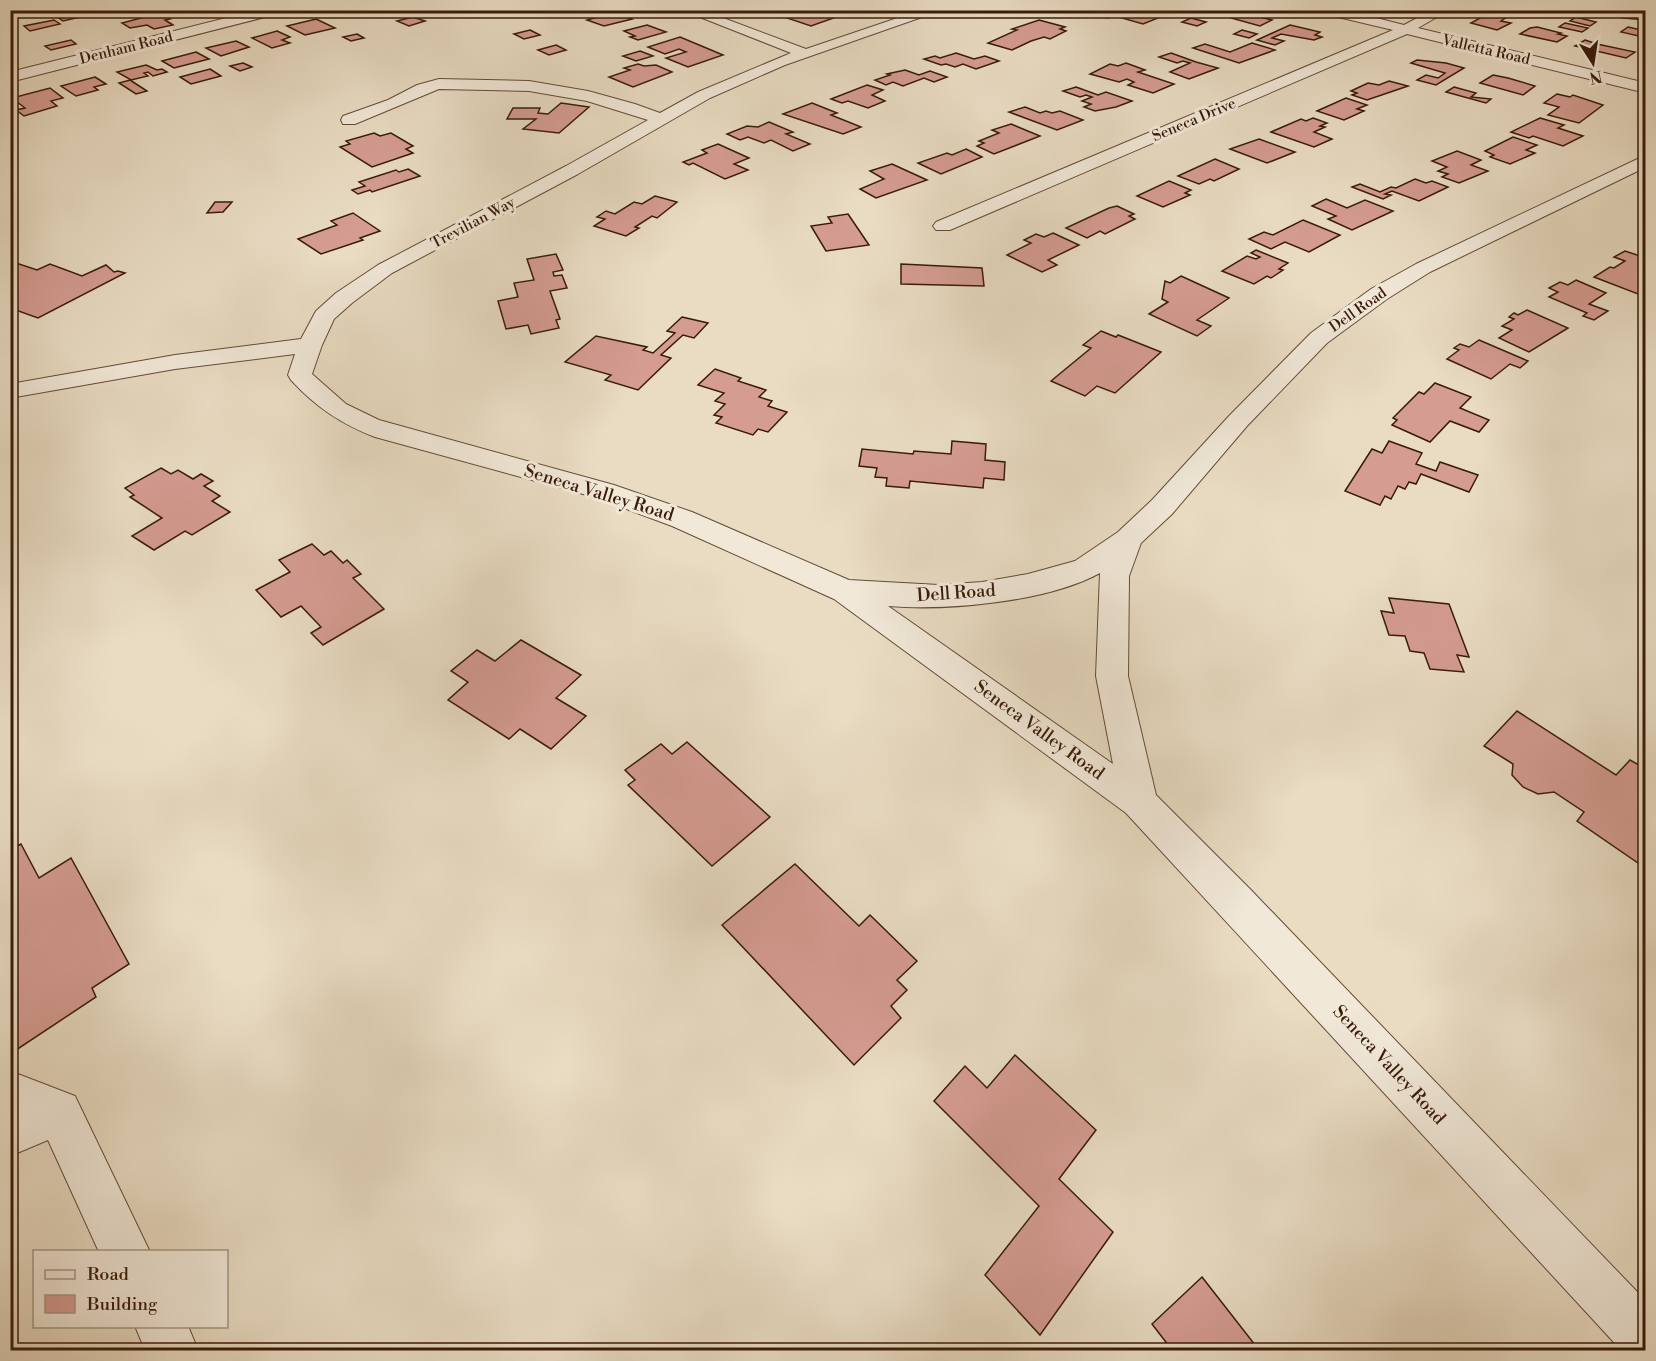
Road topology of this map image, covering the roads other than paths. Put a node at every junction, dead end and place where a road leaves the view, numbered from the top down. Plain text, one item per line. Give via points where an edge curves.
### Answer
1 (276, 10) edge
2 (688, 10) edge
3 (936, 10) edge
4 (1326, 10) edge
5 (1443, 10) edge
6 (239, 14) edge
7 (1407, 30) junction
8 (804, 53) junction
9 (10, 77) edge
10 (1643, 88) edge
11 (660, 119) junction
12 (349, 120) dead end
13 (1646, 160) edge
14 (943, 226) dead end
15 (310, 345) junction
16 (10, 391) edge
17 (1128, 539) junction
18 (844, 591) junction
19 (1139, 802) junction
20 (10, 1093) edge
21 (59, 1112) junction
22 (10, 1133) edge
23 (125, 1250) edge
24 (162, 1328) edge
25 (1646, 1339) edge
26 (172, 1350) edge

1 - 6 street, Denham Road
2 - 8 street
3 - 8 street, Trevilian Way
4 - 7 street, Valletta Road
5 - 7 street, Seneca Drive
6 - 9 street, Denham Road
7 - 10 street, Valletta Road
7 - 14 street, Seneca Drive
8 - 11 street, Trevilian Way via 752,73
11 - 12 street via 588,96 529,86 439,84
11 - 15 street, Trevilian Way via 367,280 324,316
13 - 17 street, Dell Road via 1423,268 1378,294 1319,338
15 - 16 street via 175,362
15 - 18 street, Seneca Valley Road via 300,375 321,400 361,423 604,491 682,519
17 - 18 street, Dell Road via 1085,568 1005,590 940,598
17 - 19 street, Dell Road via 1114,576 1112,676
18 - 19 street, Seneca Valley Road
19 - 25 street, Seneca Valley Road
20 - 21 street
21 - 22 street
21 - 23 street
24 - 26 street

